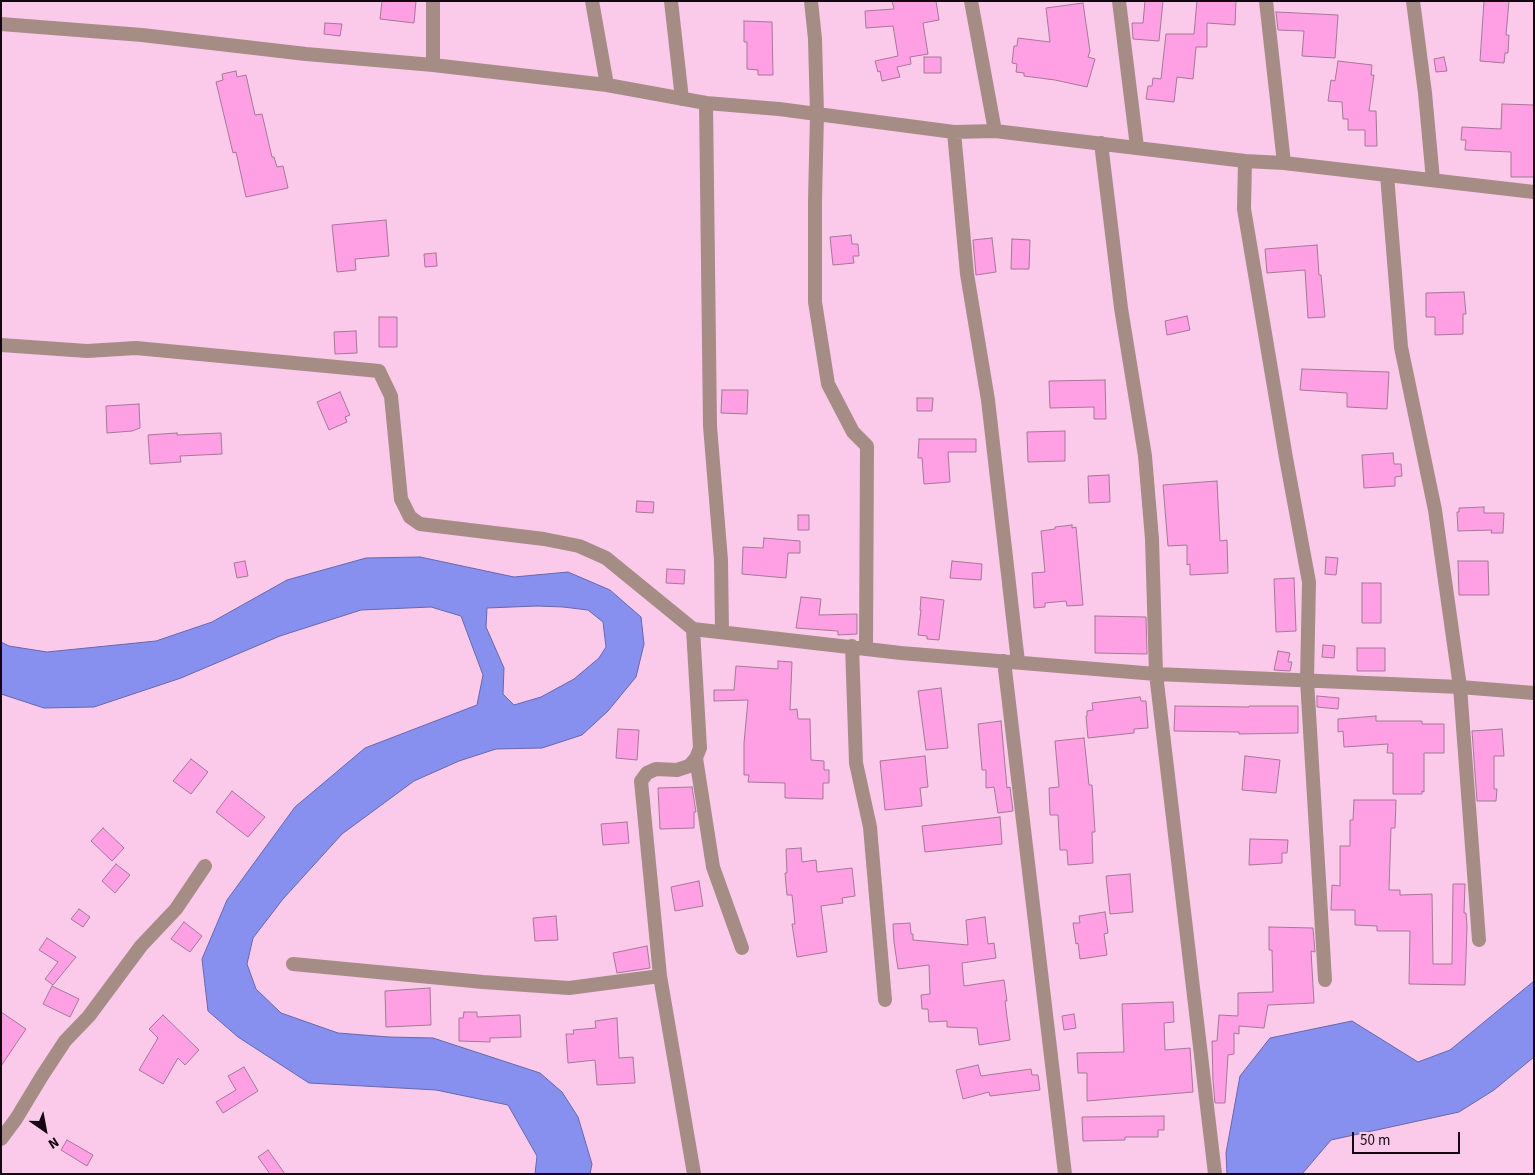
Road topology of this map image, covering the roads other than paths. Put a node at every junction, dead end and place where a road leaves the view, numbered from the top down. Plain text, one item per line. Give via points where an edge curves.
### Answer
1 (433, 1) edge
2 (592, 1) edge
3 (671, 1) edge
4 (811, 1) edge
5 (971, 1) edge
6 (1119, 1) edge
7 (1266, 1) edge
8 (1413, 1) edge
9 (1, 24) edge
10 (433, 65) junction
11 (607, 85) junction
12 (682, 99) junction
13 (706, 103) junction
14 (817, 114) junction
15 (994, 131) junction
16 (954, 132) junction
17 (1101, 143) junction
18 (1137, 148) junction
19 (1245, 161) junction
20 (1284, 163) junction
21 (1388, 174) junction
22 (1433, 180) junction
23 (1534, 192) edge
24 (1, 344) edge
25 (692, 629) junction
26 (722, 632) junction
27 (852, 646) junction
28 (866, 648) junction
29 (1011, 662) junction
30 (1156, 674) junction
31 (1307, 680) junction
32 (1460, 687) junction
33 (1534, 693) edge
34 (696, 758) junction
35 (205, 866) dead end
36 (1479, 940) dead end
37 (742, 948) dead end
38 (293, 964) dead end
39 (660, 976) junction
40 (1325, 980) dead end
41 (885, 1000) dead end
42 (1, 1139) edge
43 (694, 1174) edge
44 (1065, 1174) edge
45 (1215, 1174) edge

1 - 10 street
2 - 11 street
3 - 12 street
4 - 14 street
5 - 15 street
6 - 18 street
7 - 20 street
8 - 22 street
9 - 10 street
10 - 11 street
11 - 12 street
12 - 13 street
13 - 14 street
13 - 26 street via 710,426 721,560
14 - 16 street
14 - 28 street via 814,201 816,311 828,384 853,432 867,446
15 - 16 street
15 - 17 street
16 - 29 street via 967,274 988,400
17 - 18 street
17 - 30 street via 1121,308 1145,456 1152,540
18 - 19 street
19 - 20 street
19 - 31 street via 1244,209 1309,582
20 - 21 street
21 - 22 street
21 - 32 street via 1401,347 1435,510
22 - 23 street
24 - 25 street via 87,350 136,348 379,371 392,396 401,499 410,518 420,524 579,546 606,558
25 - 26 street
25 - 34 street via 700,748
26 - 27 street
27 - 28 street
27 - 41 street via 856,763 870,827
28 - 29 street
29 - 30 street
29 - 44 street
30 - 31 street
30 - 45 street
31 - 32 street
31 - 40 street
32 - 33 street
32 - 36 street
34 - 37 street via 713,867
34 - 39 street via 689,766 677,770 656,769 641,781
35 - 42 street via 176,908 141,946 89,1016 65,1040
38 - 39 street via 569,988
39 - 43 street

